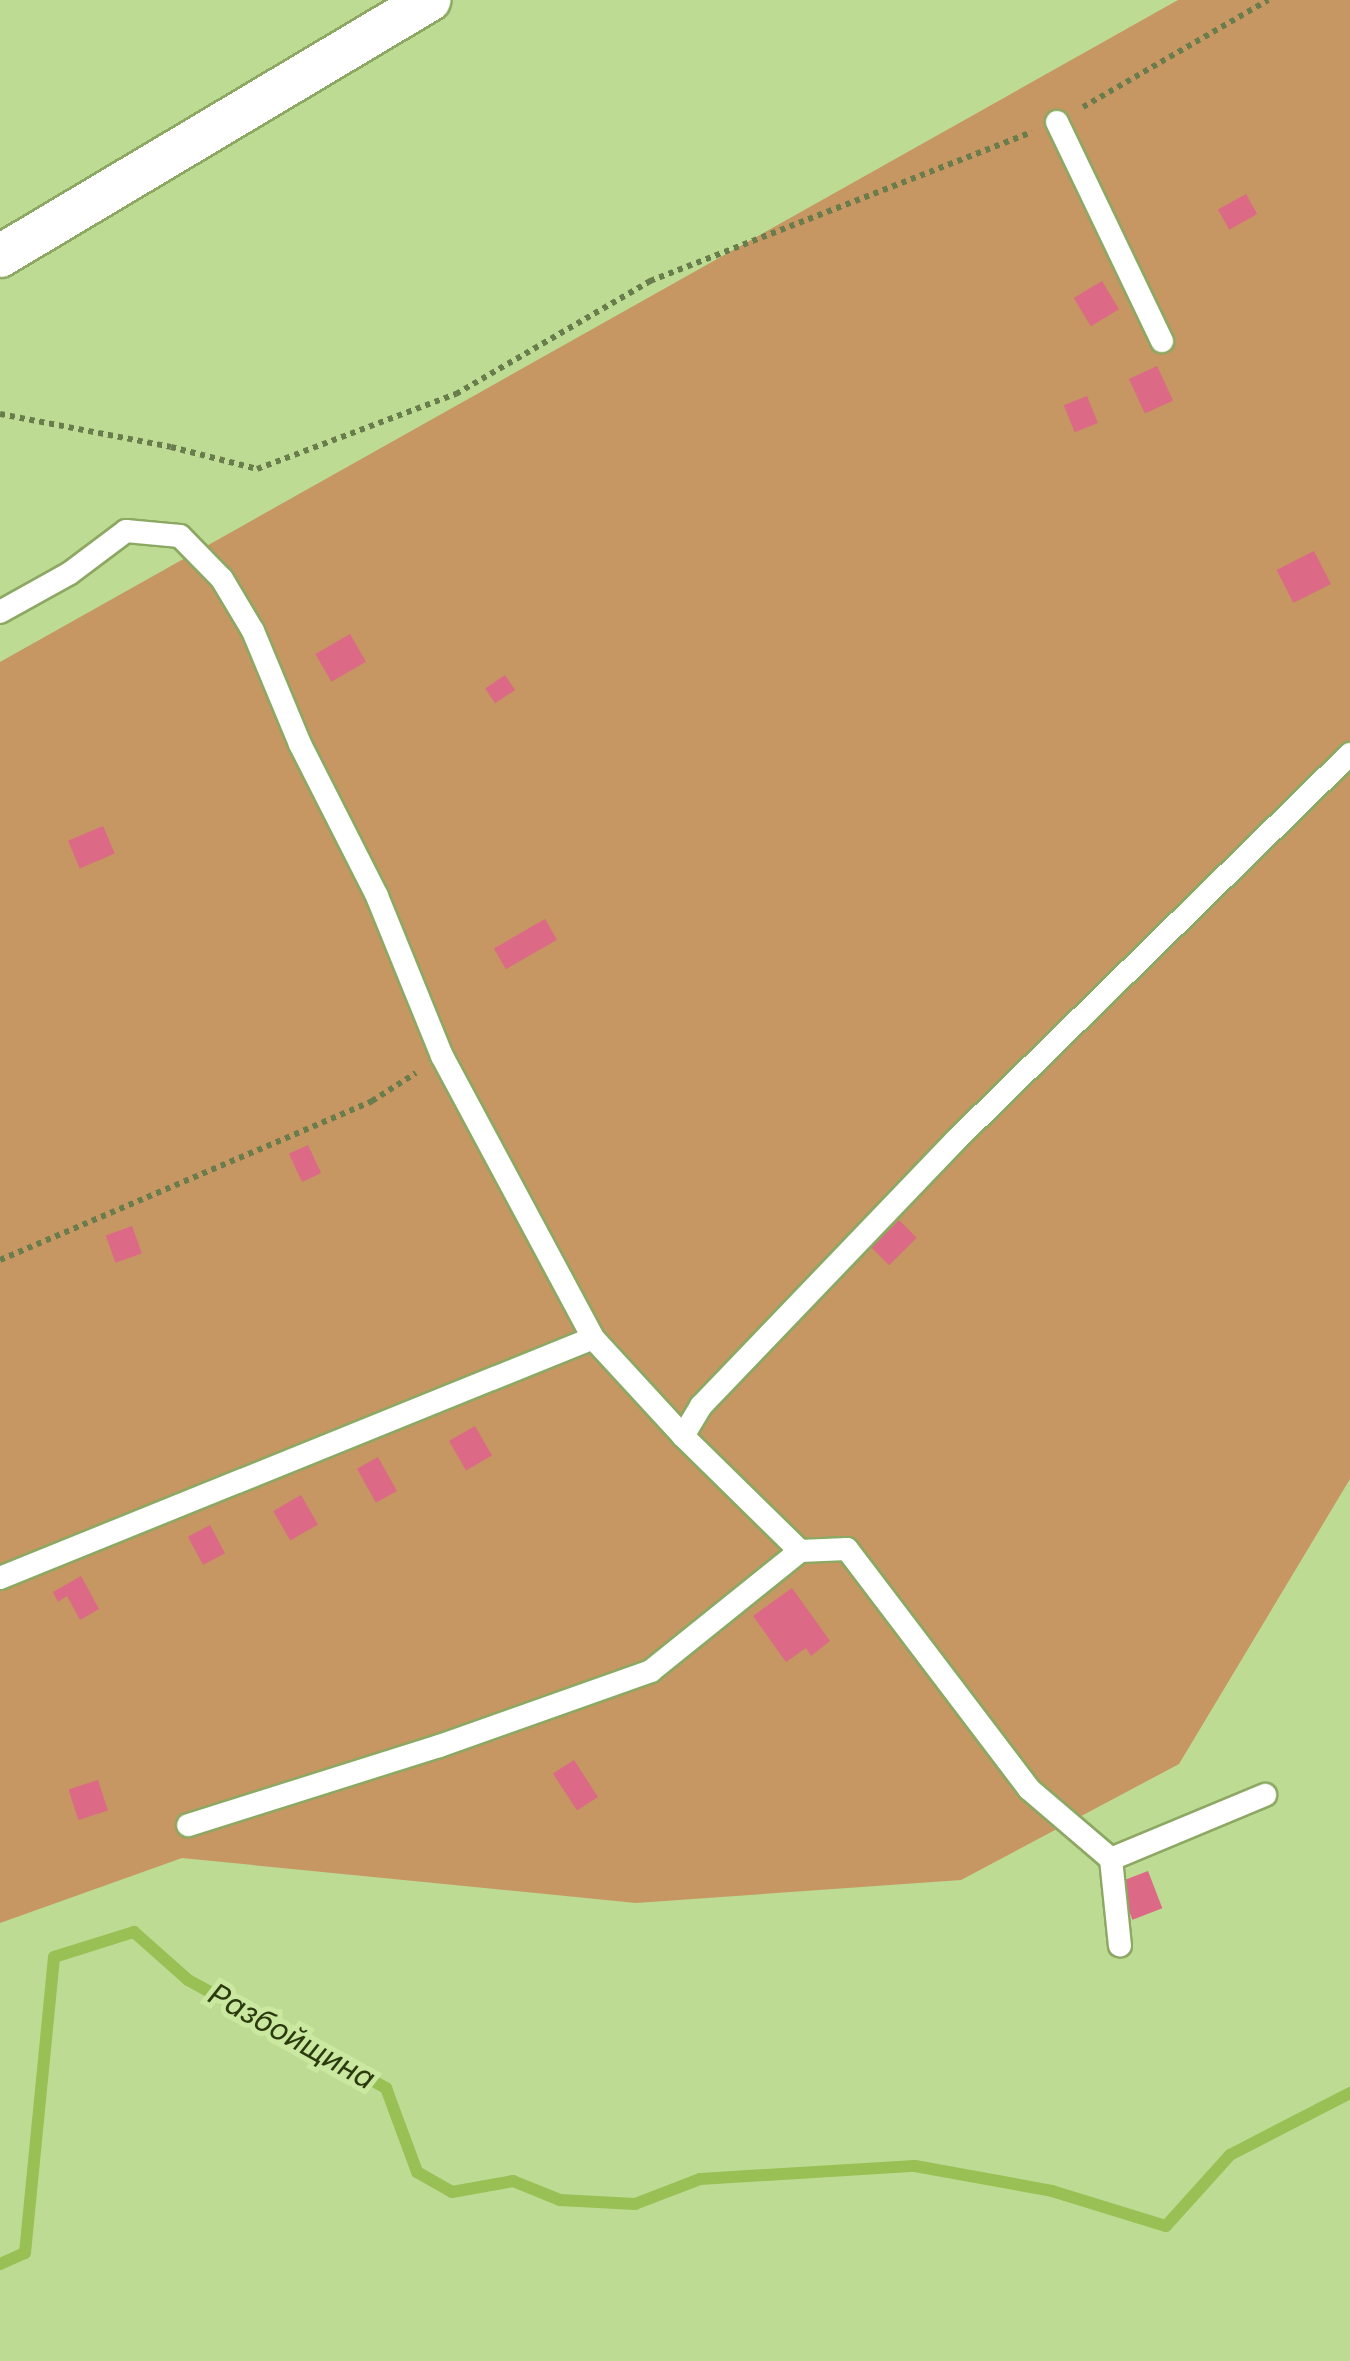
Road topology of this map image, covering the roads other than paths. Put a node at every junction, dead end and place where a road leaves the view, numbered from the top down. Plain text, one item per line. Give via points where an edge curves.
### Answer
1 (428, 0) edge
2 (1056, 122) road end
3 (0, 256) edge
4 (1162, 341) dead end
5 (0, 612) edge
6 (1350, 754) edge
7 (593, 1338) junction
8 (682, 1436) junction
9 (800, 1551) junction
10 (0, 1578) edge
11 (1265, 1795) dead end
12 (188, 1824) dead end
13 (1111, 1860) junction
14 (1120, 1946) dead end

1 - 3 street
2 - 4 lane
5 - 7 lane via 70,573 126,531 180,536 222,579 377,896 442,1056
6 - 8 lane via 955,1141 701,1406
7 - 8 lane
7 - 10 lane
8 - 9 lane
9 - 12 lane via 651,1672
9 - 13 lane via 847,1550 1029,1789
11 - 13 lane
13 - 14 lane

